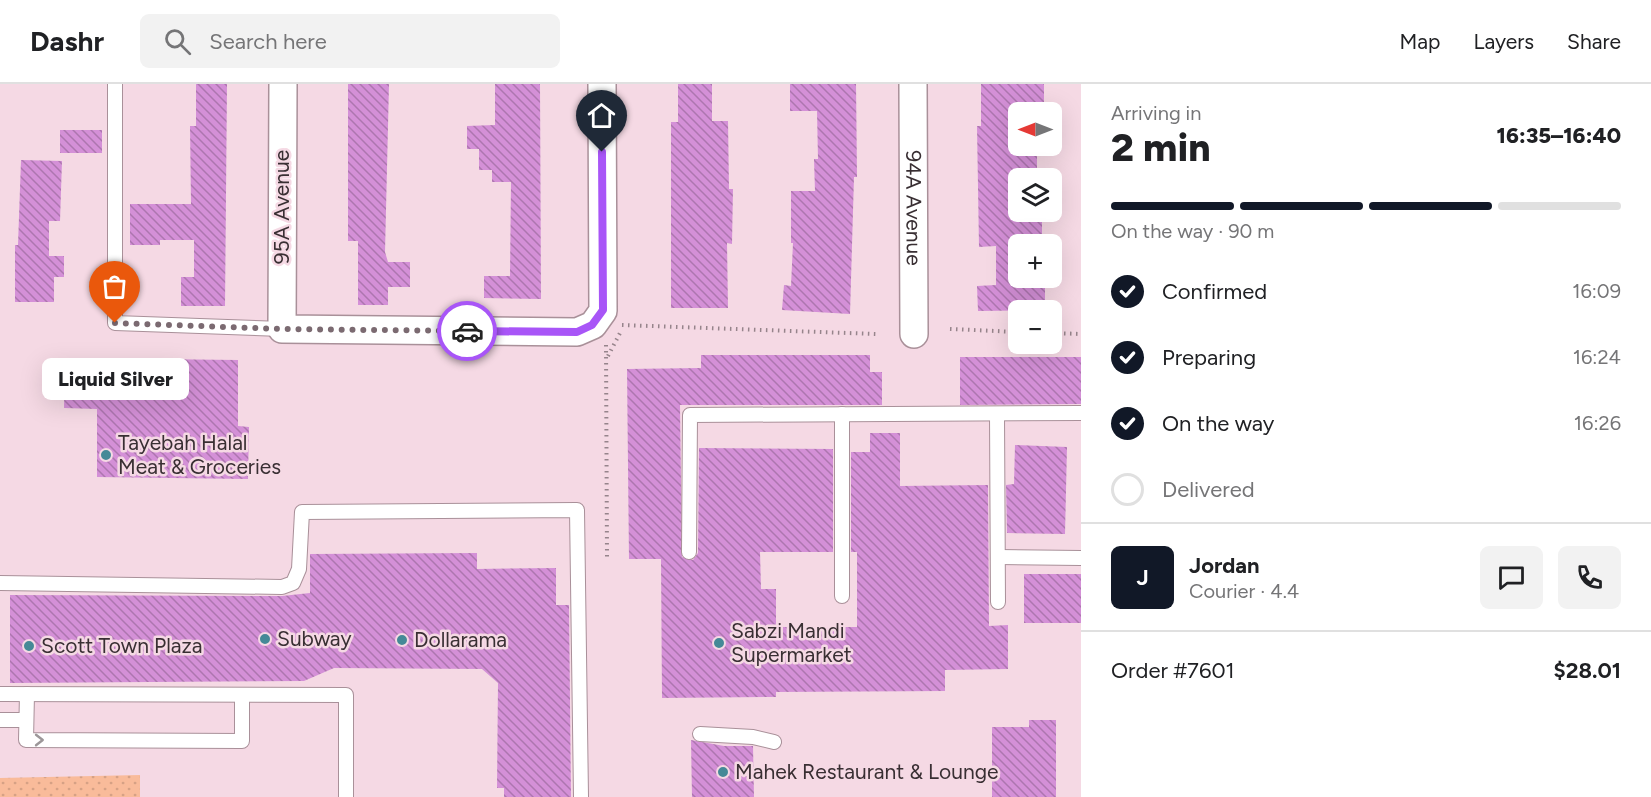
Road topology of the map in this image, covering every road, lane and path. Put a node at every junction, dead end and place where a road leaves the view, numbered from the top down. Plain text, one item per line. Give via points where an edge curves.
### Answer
1 (115, 84) edge
2 (283, 84) edge
3 (602, 84) edge
4 (913, 84) edge
5 (282, 329) junction
6 (950, 329) dead end
7 (1008, 332) edge
8 (1062, 333) edge
9 (876, 334) dead end
10 (914, 334) dead end
11 (1081, 334) edge
12 (1081, 413) edge
13 (842, 414) junction
14 (997, 414) junction
15 (688, 552) dead end
16 (607, 557) dead end
17 (998, 557) junction
18 (1081, 558) edge
19 (0, 583) edge
20 (842, 596) dead end
21 (998, 602) dead end
22 (0, 694) edge
23 (27, 694) junction
24 (242, 695) junction
25 (0, 720) edge
26 (26, 720) junction
27 (700, 734) dead end
28 (774, 742) dead end
29 (346, 797) edge
30 (581, 797) edge

1 - 5 lane via 115,323
2 - 5 street, 95A Avenue
3 - 5 street via 603,310 592,325 577,332
4 - 10 street, 94A Avenue
6 - 7 path
8 - 11 path
9 - 16 path via 624,325 606,366
12 - 14 lane
13 - 14 lane
13 - 15 lane via 690,415
13 - 20 lane
14 - 17 lane
17 - 18 lane
17 - 21 lane
19 - 30 lane via 282,587 293,583 299,569 302,512 577,510
22 - 23 lane
23 - 24 lane
23 - 26 lane
26 -> 24 lane via 26,740 242,741
24 - 29 lane via 346,695
25 - 26 lane
27 - 28 lane

